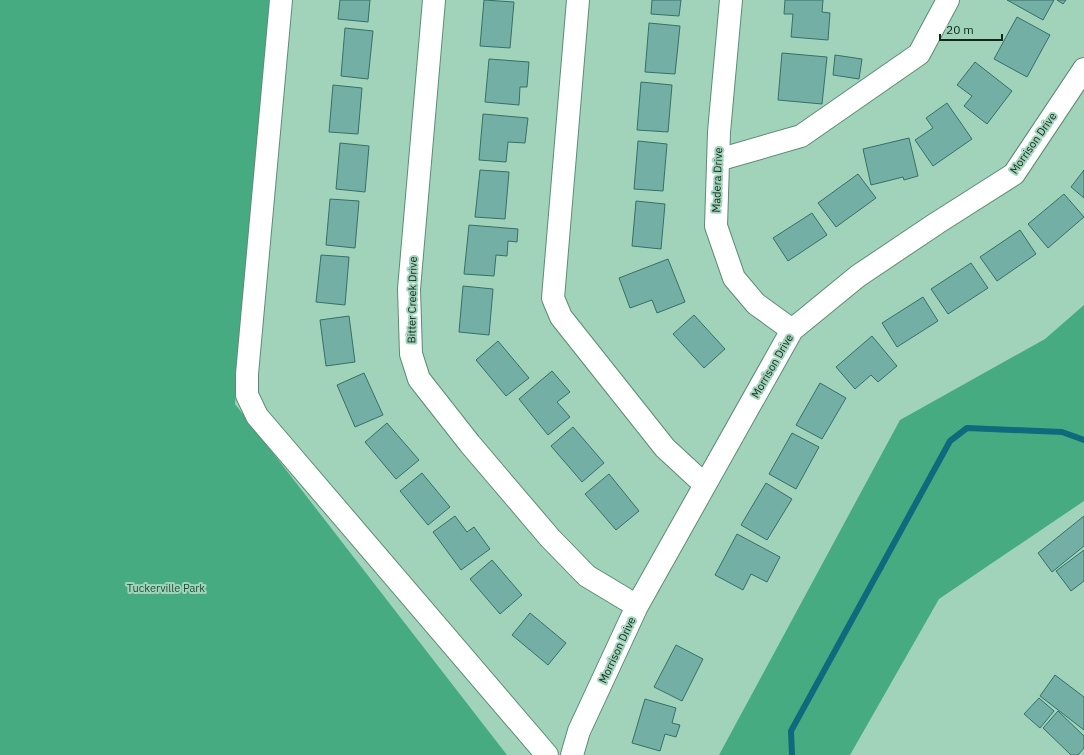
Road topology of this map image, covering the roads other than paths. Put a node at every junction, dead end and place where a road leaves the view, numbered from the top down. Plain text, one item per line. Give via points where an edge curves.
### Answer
1 (281, 0) edge
2 (434, 0) edge
3 (578, 0) edge
4 (731, 0) edge
5 (948, 0) edge
6 (1084, 69) edge
7 (718, 160) junction
8 (792, 330) junction
9 (705, 485) junction
10 (637, 606) junction
11 (547, 755) edge
12 (572, 755) edge

1 - 11 street via 247,395 257,416
2 - 10 street, Bitter Creek Drive via 409,289 411,354 420,379 470,444 550,538 587,576
3 - 9 street via 553,298 561,318 665,448
4 - 7 street, Madera Drive
5 - 7 street via 919,54 801,136
6 - 8 street, Morrison Drive via 1014,174 858,276
7 - 8 street, Madera Drive via 716,226 734,278 756,304
8 - 9 street, Morrison Drive
9 - 10 street, Morrison Drive
10 - 12 street, Morrison Drive via 579,731

